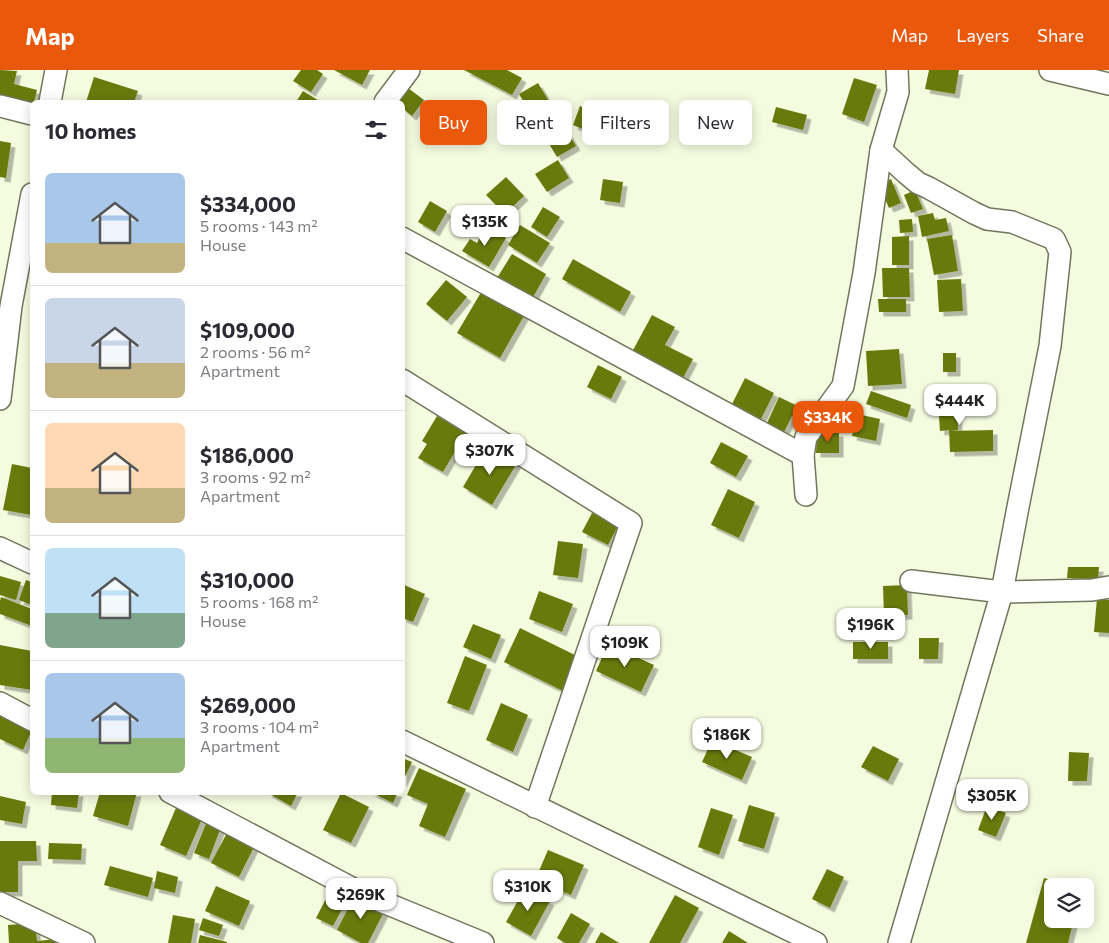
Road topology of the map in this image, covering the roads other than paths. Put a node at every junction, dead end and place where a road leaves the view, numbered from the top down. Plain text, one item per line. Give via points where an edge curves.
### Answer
1 (56, 70) edge
2 (408, 70) edge
3 (897, 70) edge
4 (1050, 70) edge
5 (1109, 84) edge
6 (50, 100) edge
7 (386, 100) edge
8 (0, 106) edge
9 (30, 114) edge
10 (881, 150) junction
11 (30, 202) edge
12 (405, 240) edge
13 (6, 304) edge
14 (405, 382) edge
15 (0, 399) edge
16 (803, 455) junction
17 (806, 495) dead end
18 (0, 548) edge
19 (30, 562) edge
20 (911, 581) dead end
21 (1109, 587) edge
22 (1002, 592) junction
23 (0, 703) edge
24 (30, 719) edge
25 (405, 742) edge
26 (176, 795) edge
27 (535, 807) junction
28 (0, 902) edge
29 (84, 943) edge
30 (483, 943) edge
31 (816, 943) edge
32 (899, 943) edge

1 - 6 street
2 - 7 street
3 - 10 street via 898,92
4 - 5 street
8 - 9 street
10 - 16 street via 864,274 843,386 806,437
10 - 22 street via 918,183 987,219 1012,222 1054,238 1060,252 1050,346
11 - 13 street
12 - 16 street
13 - 15 street
14 - 27 street via 631,523
16 - 17 street
18 - 19 street
20 - 22 street
21 - 22 street
22 - 32 street
23 - 24 street
25 - 27 street
26 - 30 street via 361,893
27 - 31 street
28 - 29 street

